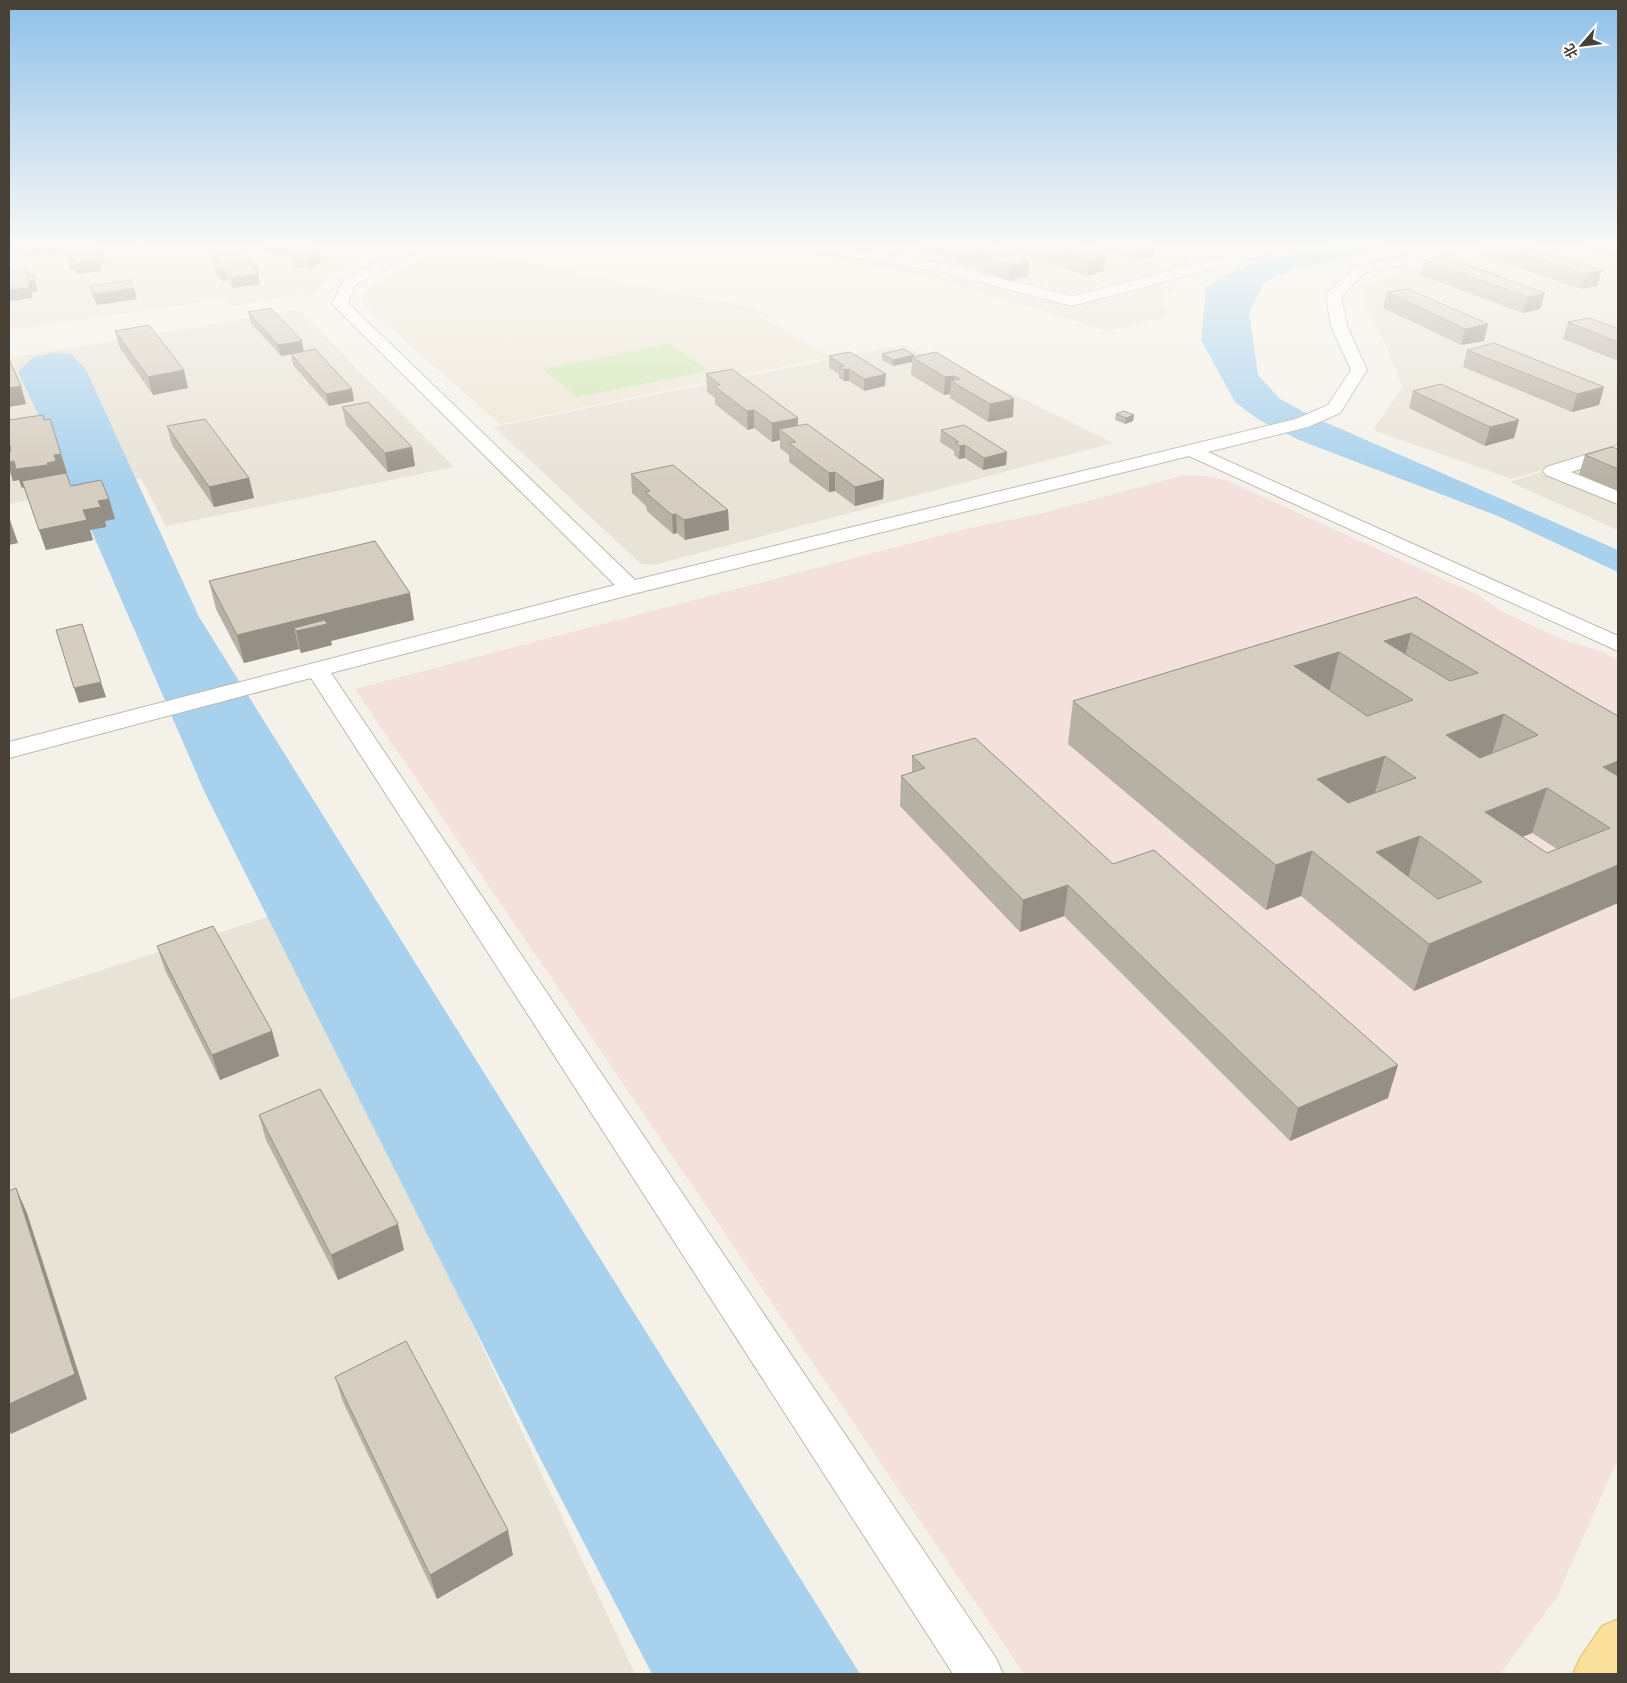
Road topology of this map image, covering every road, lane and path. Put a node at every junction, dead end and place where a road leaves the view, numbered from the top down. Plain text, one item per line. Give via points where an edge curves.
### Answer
1 (361, 325) edge
2 (1339, 325) edge
3 (1192, 451) junction
4 (1618, 451) edge
5 (1618, 498) edge
6 (630, 588) junction
7 (1618, 644) edge
8 (318, 671) junction
9 (9, 750) edge
10 (1618, 1642) edge
11 (980, 1674) edge
12 (1596, 1674) edge

1 - 6 street
2 - 3 street via 1359,370 1334,409 1302,423
3 - 6 street
3 - 7 street
4 - 5 street via 1553,471
6 - 8 street
8 - 9 street
8 - 11 street
10 - 12 main road

